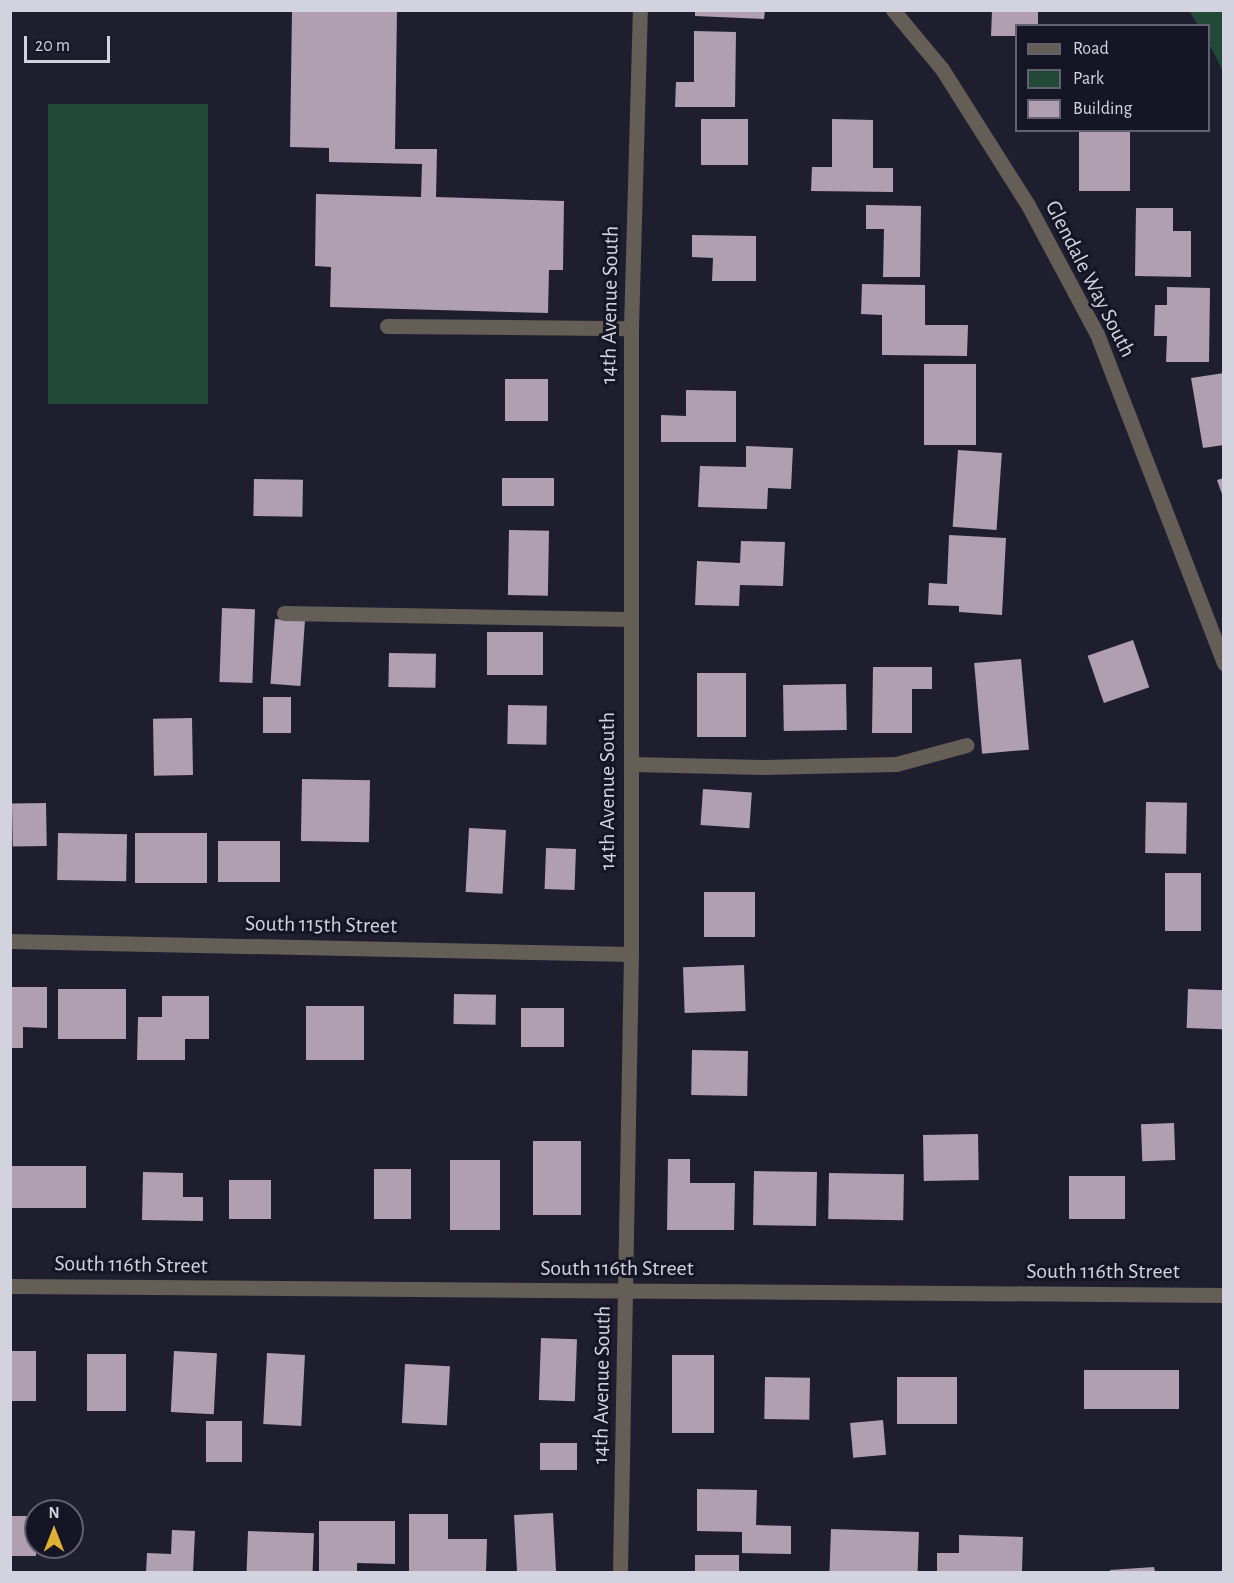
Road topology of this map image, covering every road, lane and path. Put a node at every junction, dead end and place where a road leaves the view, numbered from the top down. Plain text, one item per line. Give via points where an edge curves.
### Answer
1 (640, 10) edge
2 (893, 10) edge
3 (387, 326) dead end
4 (631, 328) junction
5 (284, 613) dead end
6 (631, 619) junction
7 (1224, 663) edge
8 (967, 745) dead end
9 (631, 764) junction
10 (10, 941) edge
11 (631, 954) junction
12 (10, 1286) edge
13 (627, 1292) junction
14 (1224, 1295) edge
15 (620, 1572) edge

1 - 4 street, 14th Avenue South
2 - 7 street, Glendale Way South via 942,69 1028,206 1097,334
3 - 4 street
4 - 6 street, 14th Avenue South
5 - 6 street
6 - 9 street, 14th Avenue South
8 - 9 street via 896,764
9 - 11 street, 14th Avenue South
10 - 11 street, South 115th Street
11 - 13 street, 14th Avenue South
12 - 13 street, South 116th Street
13 - 14 street, South 116th Street
13 - 15 street, 14th Avenue South

